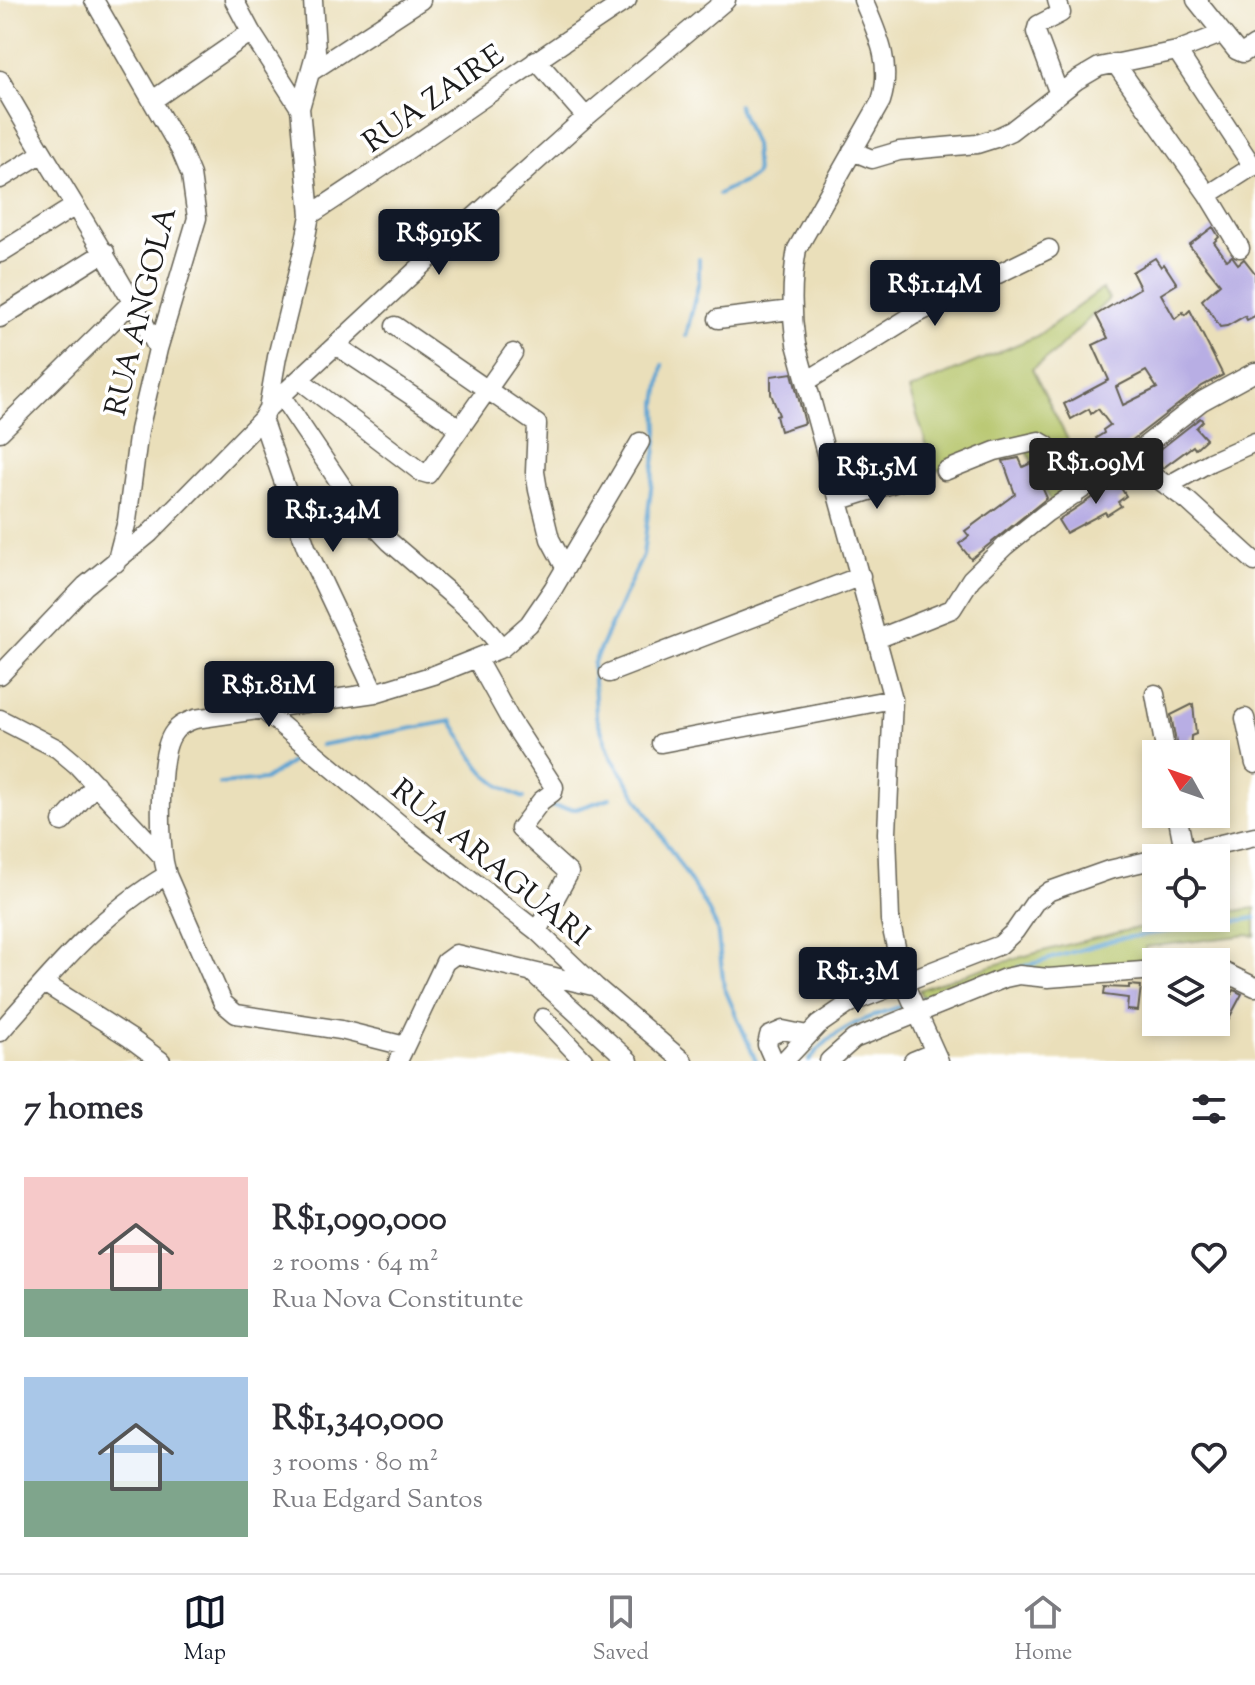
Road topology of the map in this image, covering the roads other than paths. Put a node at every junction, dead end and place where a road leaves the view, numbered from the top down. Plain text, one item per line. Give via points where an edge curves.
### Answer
1 (94, 0) edge
2 (234, 0) edge
3 (313, 0) edge
4 (421, 0) edge
5 (627, 0) edge
6 (726, 0) edge
7 (863, 0) edge
8 (1200, 1) edge
9 (1059, 5) edge
10 (251, 32) junction
11 (1221, 34) junction
12 (1255, 45) edge
13 (1177, 51) junction
14 (536, 60) junction
15 (1115, 63) junction
16 (312, 71) junction
17 (0, 80) edge
18 (1059, 94) junction
19 (153, 100) junction
20 (300, 108) junction
21 (586, 117) junction
22 (852, 151) junction
23 (41, 154) junction
24 (1254, 166) edge
25 (0, 179) edge
26 (1208, 195) junction
27 (75, 206) junction
28 (310, 215) junction
29 (1240, 248) dead end
30 (1049, 249) dead end
31 (105, 252) junction
32 (0, 253) edge
33 (133, 301) junction
34 (791, 310) junction
35 (0, 318) edge
36 (718, 319) dead end
37 (395, 326) dead end
38 (337, 346) junction
39 (158, 349) junction
40 (513, 353) dead end
41 (1255, 372) edge
42 (300, 380) junction
43 (807, 381) junction
44 (488, 390) junction
45 (271, 408) junction
46 (460, 428) junction
47 (0, 432) edge
48 (640, 442) dead end
49 (1255, 442) edge
50 (1129, 458) junction
51 (945, 471) dead end
52 (901, 481) dead end
53 (1167, 486) junction
54 (1076, 494) junction
55 (841, 500) junction
56 (1255, 562) edge
57 (116, 563) junction
58 (565, 567) junction
59 (861, 576) junction
60 (877, 639) junction
61 (502, 648) junction
62 (477, 660) junction
63 (609, 673) dead end
64 (0, 675) edge
65 (375, 693) junction
66 (1155, 694) dead end
67 (893, 699) junction
68 (262, 709) junction
69 (1245, 718) dead end
70 (0, 719) edge
71 (1163, 740) edge
72 (661, 743) dead end
73 (1255, 764) edge
74 (96, 784) junction
75 (62, 822) dead end
76 (1255, 836) edge
77 (1214, 844) edge
78 (1142, 861) edge
79 (165, 866) junction
80 (537, 931) junction
81 (531, 971) junction
82 (1142, 971) edge
83 (1230, 975) edge
84 (44, 983) junction
85 (1250, 984) edge
86 (905, 985) junction
87 (596, 987) junction
88 (915, 1009) junction
89 (543, 1018) dead end
90 (0, 1032) edge
91 (807, 1035) junction
92 (401, 1054) edge
93 (937, 1057) edge
94 (161, 1061) edge
95 (584, 1061) edge
96 (629, 1061) edge
97 (683, 1061) edge
98 (774, 1061) edge
99 (784, 1061) edge
100 (829, 1061) edge
101 (913, 1061) edge

1 - 19 street, RUA ANGOLA
2 - 10 street
3 - 16 street
4 - 16 street
5 - 14 street, RUA ZAIRE
6 - 21 street
7 - 22 street via 881,41 887,84
8 - 11 street
9 - 18 street via 1058,16 1038,25 1036,32
10 - 19 street
10 - 20 street
11 - 12 street via 1238,52
11 - 13 street
13 - 15 street
13 - 24 street
14 - 21 street
14 - 28 street, RUA ZAIRE
15 - 18 street via 1090,72
15 - 26 street
16 - 20 street
17 - 23 street
18 - 22 street via 1011,131 977,144 899,151 872,159
19 - 39 street, RUA ANGOLA via 191,175 197,218
20 - 28 street
21 - 38 street
22 - 34 street via 797,249
23 - 25 street
23 - 27 street
24 - 26 street
26 - 29 street
27 - 31 street
27 - 32 street
28 - 45 street via 277,357
30 - 43 street via 912,316
31 - 33 street
31 - 35 street
33 - 39 street
33 - 47 street
34 - 36 street
34 - 43 street
37 - 44 street
38 - 42 street
38 - 46 street
39 - 57 street, RUA ANGOLA
40 - 44 street
41 - 50 street via 1202,401
42 - 45 street
42 - 46 street via 421,472 428,474
43 - 55 street
44 - 46 street
44 - 58 street via 538,426 538,490 550,539
45 - 57 street
45 - 61 street via 390,542 475,615
45 - 65 street via 306,547
48 - 58 street
49 - 53 street
50 - 53 street
50 - 54 street
51 - 54 street via 1039,441
52 - 55 street
53 - 56 street
54 - 60 street via 984,564 952,609
55 - 59 street
57 - 64 street via 85,586
58 - 61 street via 529,624
59 - 60 street
59 - 63 street
60 - 67 street
61 - 62 street
62 - 65 street
62 - 80 street via 554,787 520,829 569,873
65 - 68 street
66 - 71 street
67 - 72 street
67 - 86 street via 888,874 890,920
68 - 79 street via 195,719 174,731 162,779
68 - 80 street, RUA ARAGUARI
69 - 73 street
70 - 74 street via 58,749
74 - 75 street
74 - 79 street
76 - 77 street
78 - 86 street via 1050,891 1000,945
79 - 84 street
79 - 92 street via 228,1009 341,1030
80 - 87 street, RUA ARAGUARI
81 - 87 street
81 - 92 street via 467,955 450,957
81 - 96 street
82 - 88 street via 1019,975
83 - 85 street
84 - 90 street
84 - 94 street
86 - 88 street
86 - 91 street via 850,1003
87 - 97 street, RUA ARAGUARI
88 - 93 street
88 - 100 street via 854,1039
89 - 95 street
91 - 98 street via 783,1030 769,1036
91 - 99 street
93 - 101 street

